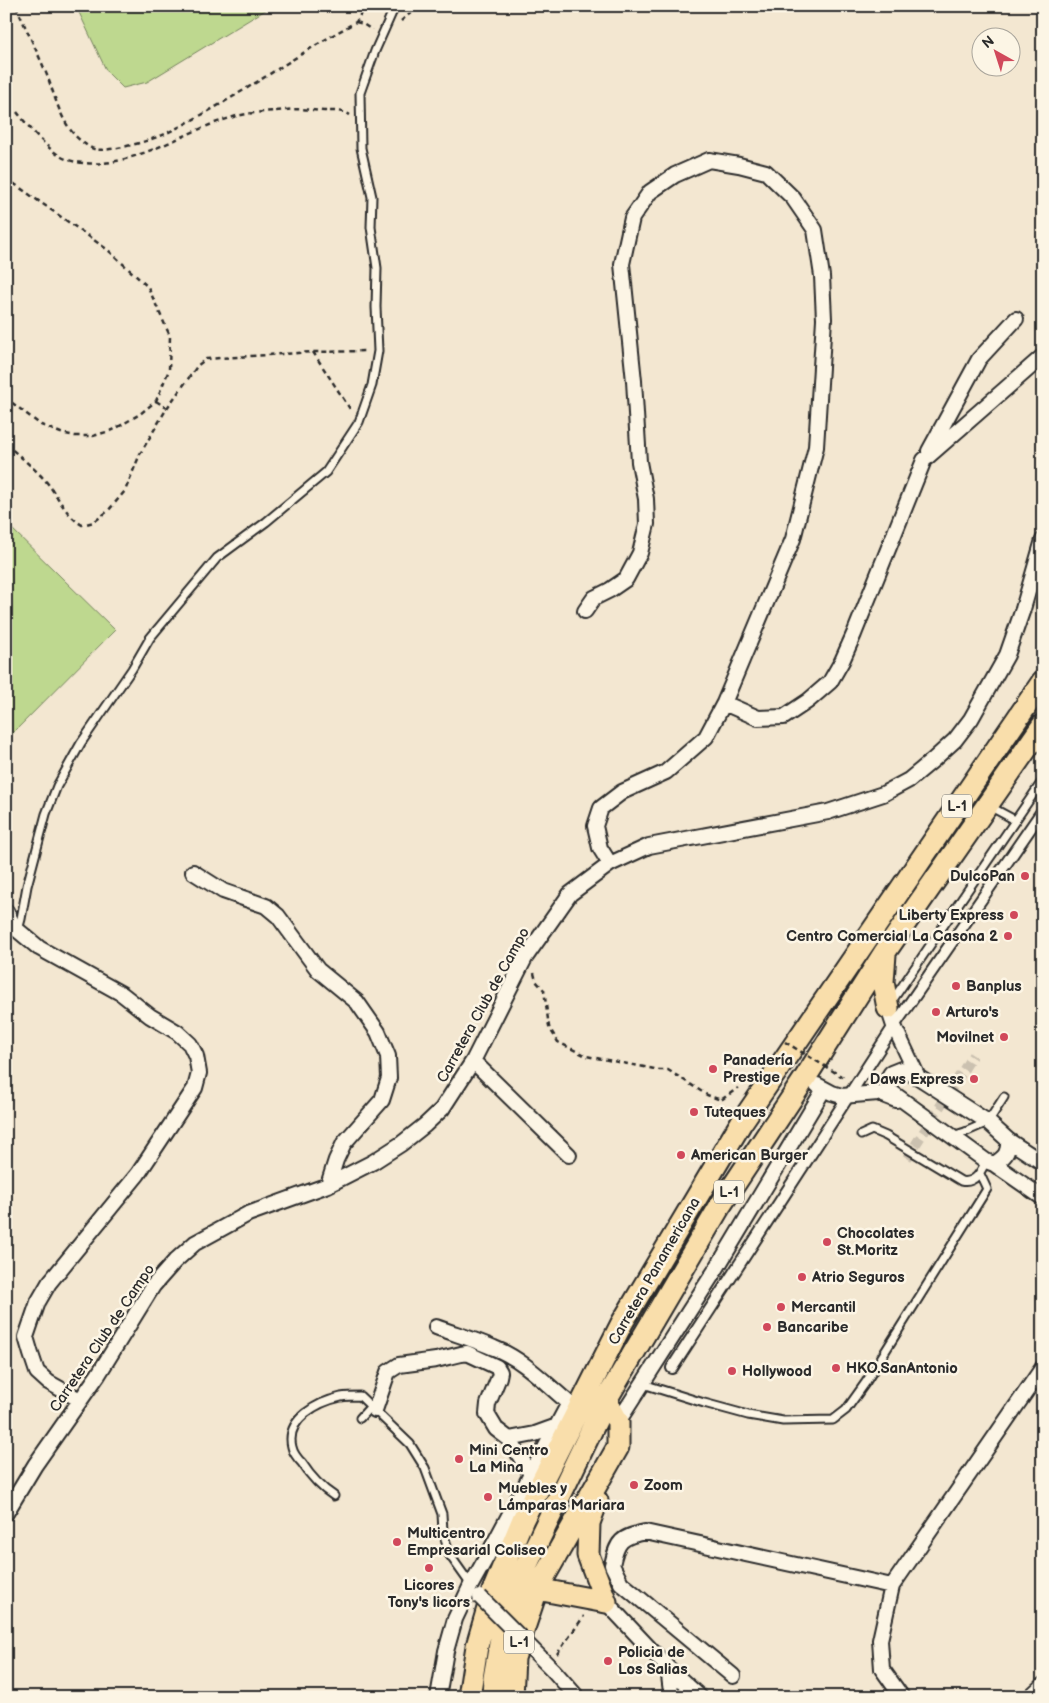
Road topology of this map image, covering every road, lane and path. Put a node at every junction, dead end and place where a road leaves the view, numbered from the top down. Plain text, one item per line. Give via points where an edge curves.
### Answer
1 (16, 6) edge
2 (365, 6) edge
3 (395, 6) edge
4 (356, 22) junction
5 (382, 36) junction
6 (17, 112) dead end
7 (361, 123) junction
8 (6, 178) edge
9 (1016, 319) dead end
10 (378, 351) junction
11 (313, 352) junction
12 (1043, 356) edge
13 (6, 398) edge
14 (156, 401) junction
15 (167, 408) junction
16 (359, 422) junction
17 (6, 444) edge
18 (924, 460) junction
19 (1043, 540) edge
20 (585, 611) dead end
21 (1043, 681) edge
22 (724, 703) junction
23 (1043, 725) edge
24 (1043, 780) edge
25 (986, 804) junction
26 (1043, 810) edge
27 (1015, 820) junction
28 (610, 864) junction
29 (193, 872) dead end
30 (6, 911) edge
31 (18, 931) junction
32 (885, 952) junction
33 (527, 955) junction
34 (891, 1017) junction
35 (785, 1042) dead end
36 (473, 1061) junction
37 (918, 1077) junction
38 (805, 1078) junction
39 (846, 1079) dead end
40 (738, 1088) dead end
41 (824, 1089) junction
42 (850, 1096) junction
43 (1004, 1097) dead end
44 (908, 1105) junction
45 (988, 1122) junction
46 (861, 1135) dead end
47 (952, 1136) junction
48 (1008, 1140) junction
49 (569, 1155) dead end
50 (990, 1162) junction
51 (1043, 1163) edge
52 (980, 1174) junction
53 (328, 1185) junction
54 (1043, 1198) edge
55 (622, 1323) junction
56 (436, 1327) dead end
57 (1043, 1367) edge
58 (672, 1368) dead end
59 (643, 1384) junction
60 (80, 1400) junction
61 (606, 1400) junction
62 (568, 1403) junction
63 (373, 1408) junction
64 (360, 1418) dead end
65 (618, 1422) junction
66 (557, 1426) junction
67 (509, 1439) junction
68 (618, 1447) junction
69 (531, 1474) junction
70 (334, 1496) dead end
71 (6, 1513) edge
72 (470, 1584) junction
73 (892, 1586) junction
74 (537, 1589) junction
75 (601, 1601) junction
76 (551, 1668) junction
77 (668, 1668) junction
78 (733, 1676) dead end
79 (1043, 1685) edge
80 (438, 1697) edge
81 (469, 1697) edge
82 (493, 1697) edge
83 (512, 1697) edge
84 (577, 1697) edge
85 (670, 1697) edge
86 (700, 1697) edge
87 (902, 1697) edge
88 (1030, 1697) edge

1 - 4 path via 69,127 80,141 93,149 104,150 166,134
2 - 4 path
3 - 5 lane
4 - 5 path
5 - 7 lane via 360,93
6 - 7 path via 32,132 64,159 90,164 118,161 229,118 263,111 302,108 342,111
7 - 10 lane via 361,148 372,198
8 - 14 path via 108,250 148,287 170,336 169,370
9 - 18 street via 979,359
10 - 11 path
10 - 16 lane via 372,385
11 - 15 path via 206,359 198,365
11 - 16 path
12 - 18 street
13 - 14 path via 41,425 76,436 93,436 113,430
14 - 15 path
15 - 17 path via 140,454 125,491 108,511 94,522 82,525 65,511 44,480
16 - 31 lane via 326,472 217,558 150,638 81,742 57,786 46,814
18 - 22 street via 854,634 830,682 784,717 758,718
19 - 28 street, Carretera Club de Campo via 1007,655 990,687 955,740 909,780 883,794 828,812 649,846
20 - 22 street via 594,598 626,579 640,553 647,524 622,264 632,218 650,192 675,175 709,160 766,172 793,198 815,230 824,318 816,447 793,538
21 - 55 main road, Carretera Panamericana / L-1 via 741,1124
22 - 28 street via 706,737 666,772 622,792 601,808 595,826 600,848
23 - 25 main road, Carretera Panamericana / L-1
24 - 27 lane
25 - 27 lane
25 - 32 main road, Carretera Panamericana / L-1
26 - 34 street
27 - 34 lane
28 - 33 street, Carretera Club de Campo via 570,894
29 - 53 street via 223,891 266,906 278,916 318,970 357,1002 378,1032 388,1056 389,1078 382,1100 344,1143
30 - 31 street
31 - 60 street via 39,948 122,994 177,1032 190,1044 196,1056 198,1074 195,1088 138,1174 49,1283 31,1321 26,1337 37,1372
32 - 34 main road via 883,982
32 - 38 main road, Carretera Panamericana / L-1
33 - 36 street, Carretera Club de Campo
33 - 40 path via 536,981 544,990 549,1028 558,1042 586,1056 668,1070 707,1095 721,1100
34 - 37 street
34 - 42 street
35 - 39 path, bridge
36 - 49 street
36 - 53 street, Carretera Club de Campo via 442,1109 425,1125 373,1162
37 - 44 street via 901,1069 891,1073 886,1081 890,1091
37 - 45 street
38 - 41 street
38 - 61 main road, Carretera Panamericana / L-1 via 720,1206
41 - 42 street
41 - 59 street
42 - 44 street via 878,1093
42 - 58 street
43 - 45 lane
44 - 47 street
45 - 47 lane
45 - 48 street
46 - 52 lane via 872,1130 886,1136 961,1181 968,1182
47 - 50 street
48 - 50 street via 1009,1148 1003,1159
48 - 51 street
50 - 52 lane
50 - 54 street
52 - 59 lane via 986,1189 866,1382 846,1410 834,1420 783,1421 748,1415
53 - 60 street, Carretera Club de Campo via 248,1214 195,1243 153,1286
55 - 62 main road
55 - 81 main road, Carretera Panamericana / L-1 via 523,1519 493,1591 477,1646
56 - 62 street via 495,1348 513,1358 534,1371
57 - 73 street
59 - 65 street
60 - 71 street, Carretera Club de Campo
61 - 65 main road, L-1
61 - 82 main road, Carretera Panamericana / L-1 via 516,1587 501,1638
62 - 66 street
63 - 64 lane
63 - 67 street via 388,1372 399,1365 467,1354 497,1367 500,1372 487,1414 496,1429
63 - 70 lane via 360,1396 340,1398 321,1404 302,1416 292,1429 292,1447 298,1459 318,1485
63 - 72 lane via 410,1444 425,1468 442,1514 449,1554
65 - 68 main road, L-1
66 - 67 street
66 - 69 street
67 - 69 street
68 - 74 main road, L-1
68 - 75 main road via 589,1523 588,1555
69 - 72 street
72 - 76 street, bridge
72 - 80 street via 446,1651
73 - 78 street via 645,1532 629,1535 616,1546 612,1565 621,1583
73 - 87 street via 880,1640 882,1669
74 - 75 main road
74 - 83 main road, L-1 via 514,1658
75 - 76 path
75 - 77 street
76 - 84 street
77 - 85 street
77 - 86 street
79 - 88 street

